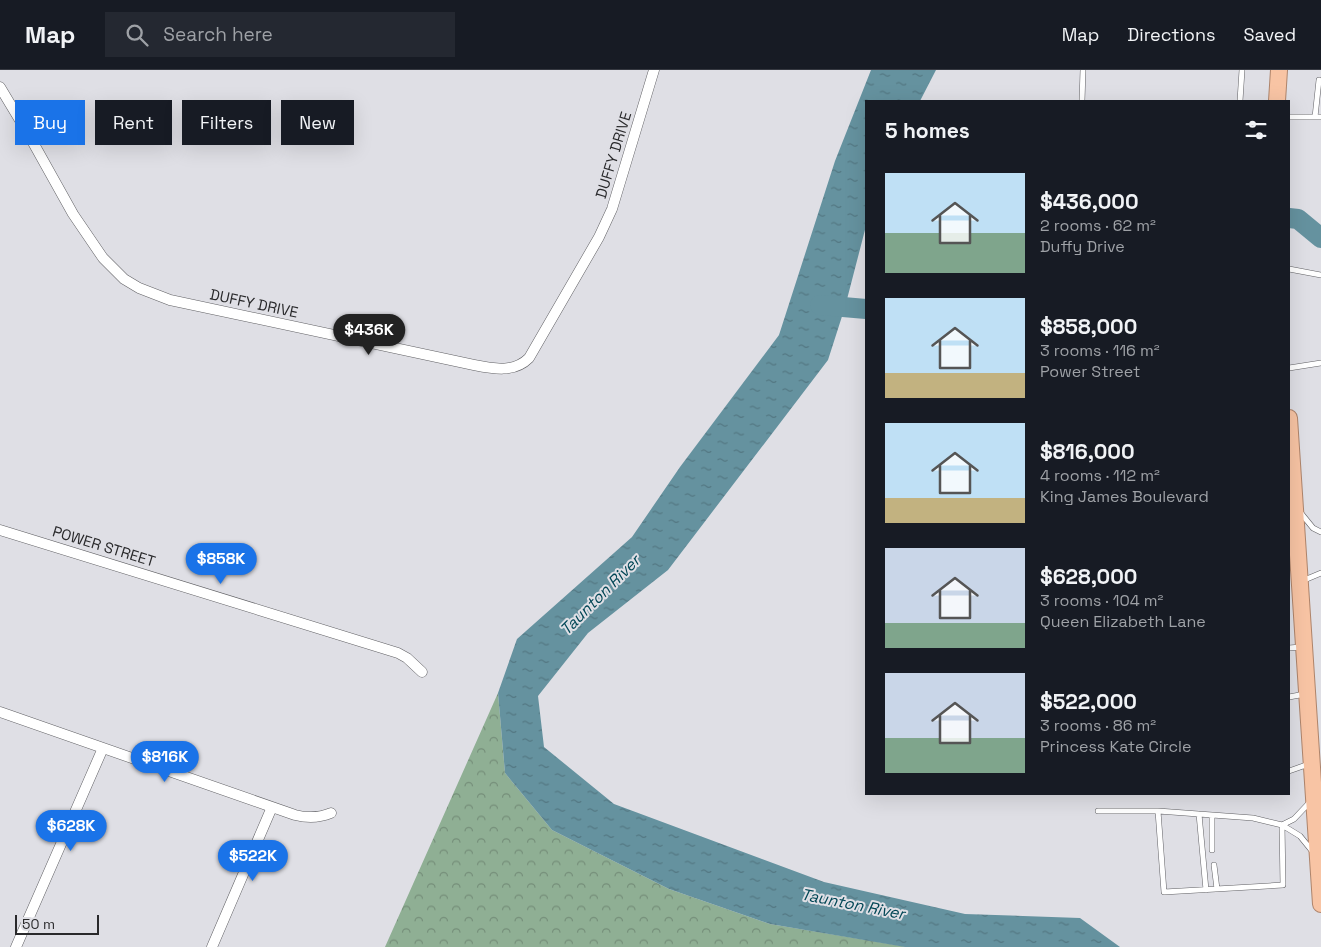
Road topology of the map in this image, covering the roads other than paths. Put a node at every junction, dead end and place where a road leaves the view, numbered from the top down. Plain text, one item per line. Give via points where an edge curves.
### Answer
1 (654, 70) edge
2 (1083, 70) edge
3 (1242, 70) edge
4 (1279, 70) edge
5 (1319, 80) dead end
6 (0, 87) edge
7 (1082, 100) edge
8 (1240, 100) edge
9 (1277, 100) edge
10 (1290, 117) edge
11 (1318, 117) edge
12 (1290, 269) edge
13 (1321, 275) edge
14 (1321, 363) edge
15 (1290, 368) edge
16 (1290, 448) edge
17 (1292, 507) edge
18 (0, 530) edge
19 (1321, 532) edge
20 (1321, 573) edge
21 (1300, 582) junction
22 (1296, 648) edge
23 (422, 672) dead end
24 (1307, 694) junction
25 (1290, 697) edge
26 (0, 712) edge
27 (103, 748) junction
28 (1312, 763) junction
29 (1290, 771) edge
30 (1314, 798) junction
31 (272, 807) junction
32 (1098, 811) dead end
33 (1158, 811) junction
34 (331, 813) dead end
35 (1199, 814) junction
36 (1212, 815) junction
37 (1282, 825) junction
38 (1212, 850) dead end
39 (1320, 860) edge
40 (1214, 864) dead end
41 (1217, 889) junction
42 (1206, 890) junction
43 (1321, 904) edge
44 (16, 947) edge
45 (212, 947) edge

1 - 6 street, DUFFY DRIVE via 616,200 599,238 530,358 518,366 504,369 170,300 124,280 83,230
2 - 7 lane
3 - 8 lane
4 - 9 highway
5 - 11 lane
10 - 11 lane
12 - 13 lane
14 - 15 lane
16 - 17 highway
17 - 19 lane
17 - 21 highway
18 - 23 street, POWER STREET via 398,653
20 - 21 lane
21 - 22 highway
22 - 24 highway
24 - 25 lane
24 - 28 highway
26 - 27 street
27 - 31 street
27 - 44 street
28 - 29 lane
28 - 30 highway
30 - 37 lane via 1294,819
30 - 39 highway
31 - 34 street via 304,817
31 - 45 street
32 - 33 lane
33 - 35 lane
33 - 42 lane via 1164,892
35 - 36 lane
35 - 42 lane
36 - 37 lane via 1253,818
36 - 38 lane
37 - 39 lane via 1300,836
37 - 41 lane via 1283,885
39 - 43 highway
40 - 41 lane
41 - 42 lane

